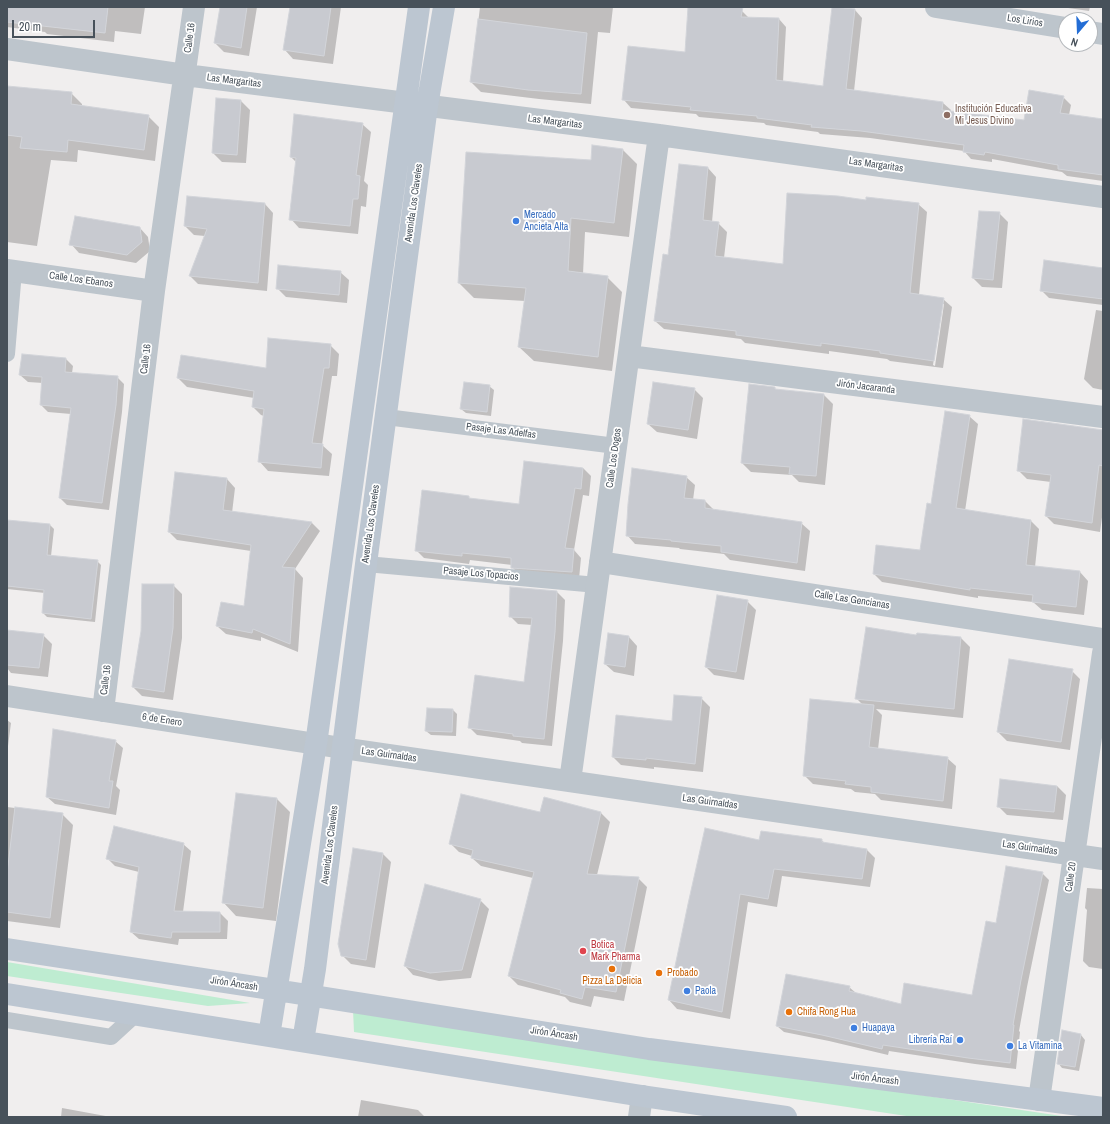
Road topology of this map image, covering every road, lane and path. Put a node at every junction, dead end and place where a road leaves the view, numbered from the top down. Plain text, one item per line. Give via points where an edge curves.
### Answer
1 (194, 7) edge
2 (419, 7) edge
3 (444, 7) edge
4 (936, 7) edge
5 (1002, 12) edge
6 (1058, 26) edge
7 (7, 49) edge
8 (185, 75) junction
9 (405, 102) junction
10 (427, 106) junction
11 (659, 135) junction
12 (1103, 197) edge
13 (11, 271) edge
14 (154, 291) junction
15 (7, 354) edge
16 (628, 356) junction
17 (386, 417) junction
18 (1103, 417) edge
19 (616, 446) junction
20 (600, 562) junction
21 (366, 564) junction
22 (597, 585) junction
23 (1103, 638) edge
24 (1103, 654) edge
25 (7, 696) edge
26 (103, 711) junction
27 (316, 744) junction
28 (342, 748) junction
29 (570, 781) junction
30 (1074, 855) junction
31 (1103, 859) edge
32 (7, 949) edge
33 (276, 990) junction
34 (7, 994) edge
35 (310, 996) junction
36 (135, 1015) junction
37 (7, 1020) edge
38 (268, 1036) junction
39 (303, 1041) junction
40 (1040, 1100) junction
41 (640, 1107) edge
42 (1103, 1108) edge
43 (786, 1117) edge

1 - 8 street, Calle 16
2 - 9 street
3 - 10 street, Avenida Los Claveles
4 - 5 street, Los Lirios
5 - 6 street, Los Lirios
7 - 8 street, Las Margaritas
8 - 9 street, Las Margaritas
8 - 14 street, Calle 16
9 - 10 street, Las Margaritas
9 - 27 street
10 - 11 street, Las Margaritas
10 - 17 street, Avenida Los Claveles
11 - 12 street, Las Margaritas
11 - 16 street, Calle Los Dogos
13 - 14 street, Calle Los Ebanos
13 - 15 lane
14 - 26 street, Calle 16
16 - 18 street, Jirón Jacaranda
16 - 19 street, Calle Los Dogos
17 - 19 lane, Pasaje Las Adelfas
17 - 21 street, Avenida Los Claveles
19 - 20 street, Calle Los Dogos
20 - 22 street, Calle Los Dogos
20 - 23 street, Calle Las Gencianas
21 - 22 lane, Pasaje Los Topacios
21 - 28 street, Avenida Los Claveles
22 - 29 street, Calle Los Dogos
24 - 30 street, Calle 20
25 - 26 street, 6 de Enero
26 - 27 street, 6 de Enero
27 - 28 street, Las Guirnaldas
27 - 33 street
28 - 29 street, Las Guirnaldas
28 - 35 street, Avenida Los Claveles
29 - 30 street, Las Guirnaldas
30 - 31 street, Las Guirnaldas
30 - 40 street, Calle 20
32 - 33 street, Jirón Áncash
33 - 35 street, Jirón Áncash
33 - 38 street
34 - 36 street
35 - 39 street, Avenida Los Claveles
35 - 40 street, Jirón Áncash via 649,1049
36 - 37 lane via 111,1037
36 - 38 street
38 - 39 street
39 - 41 street
40 - 42 street, Jirón Áncash
41 - 43 street

